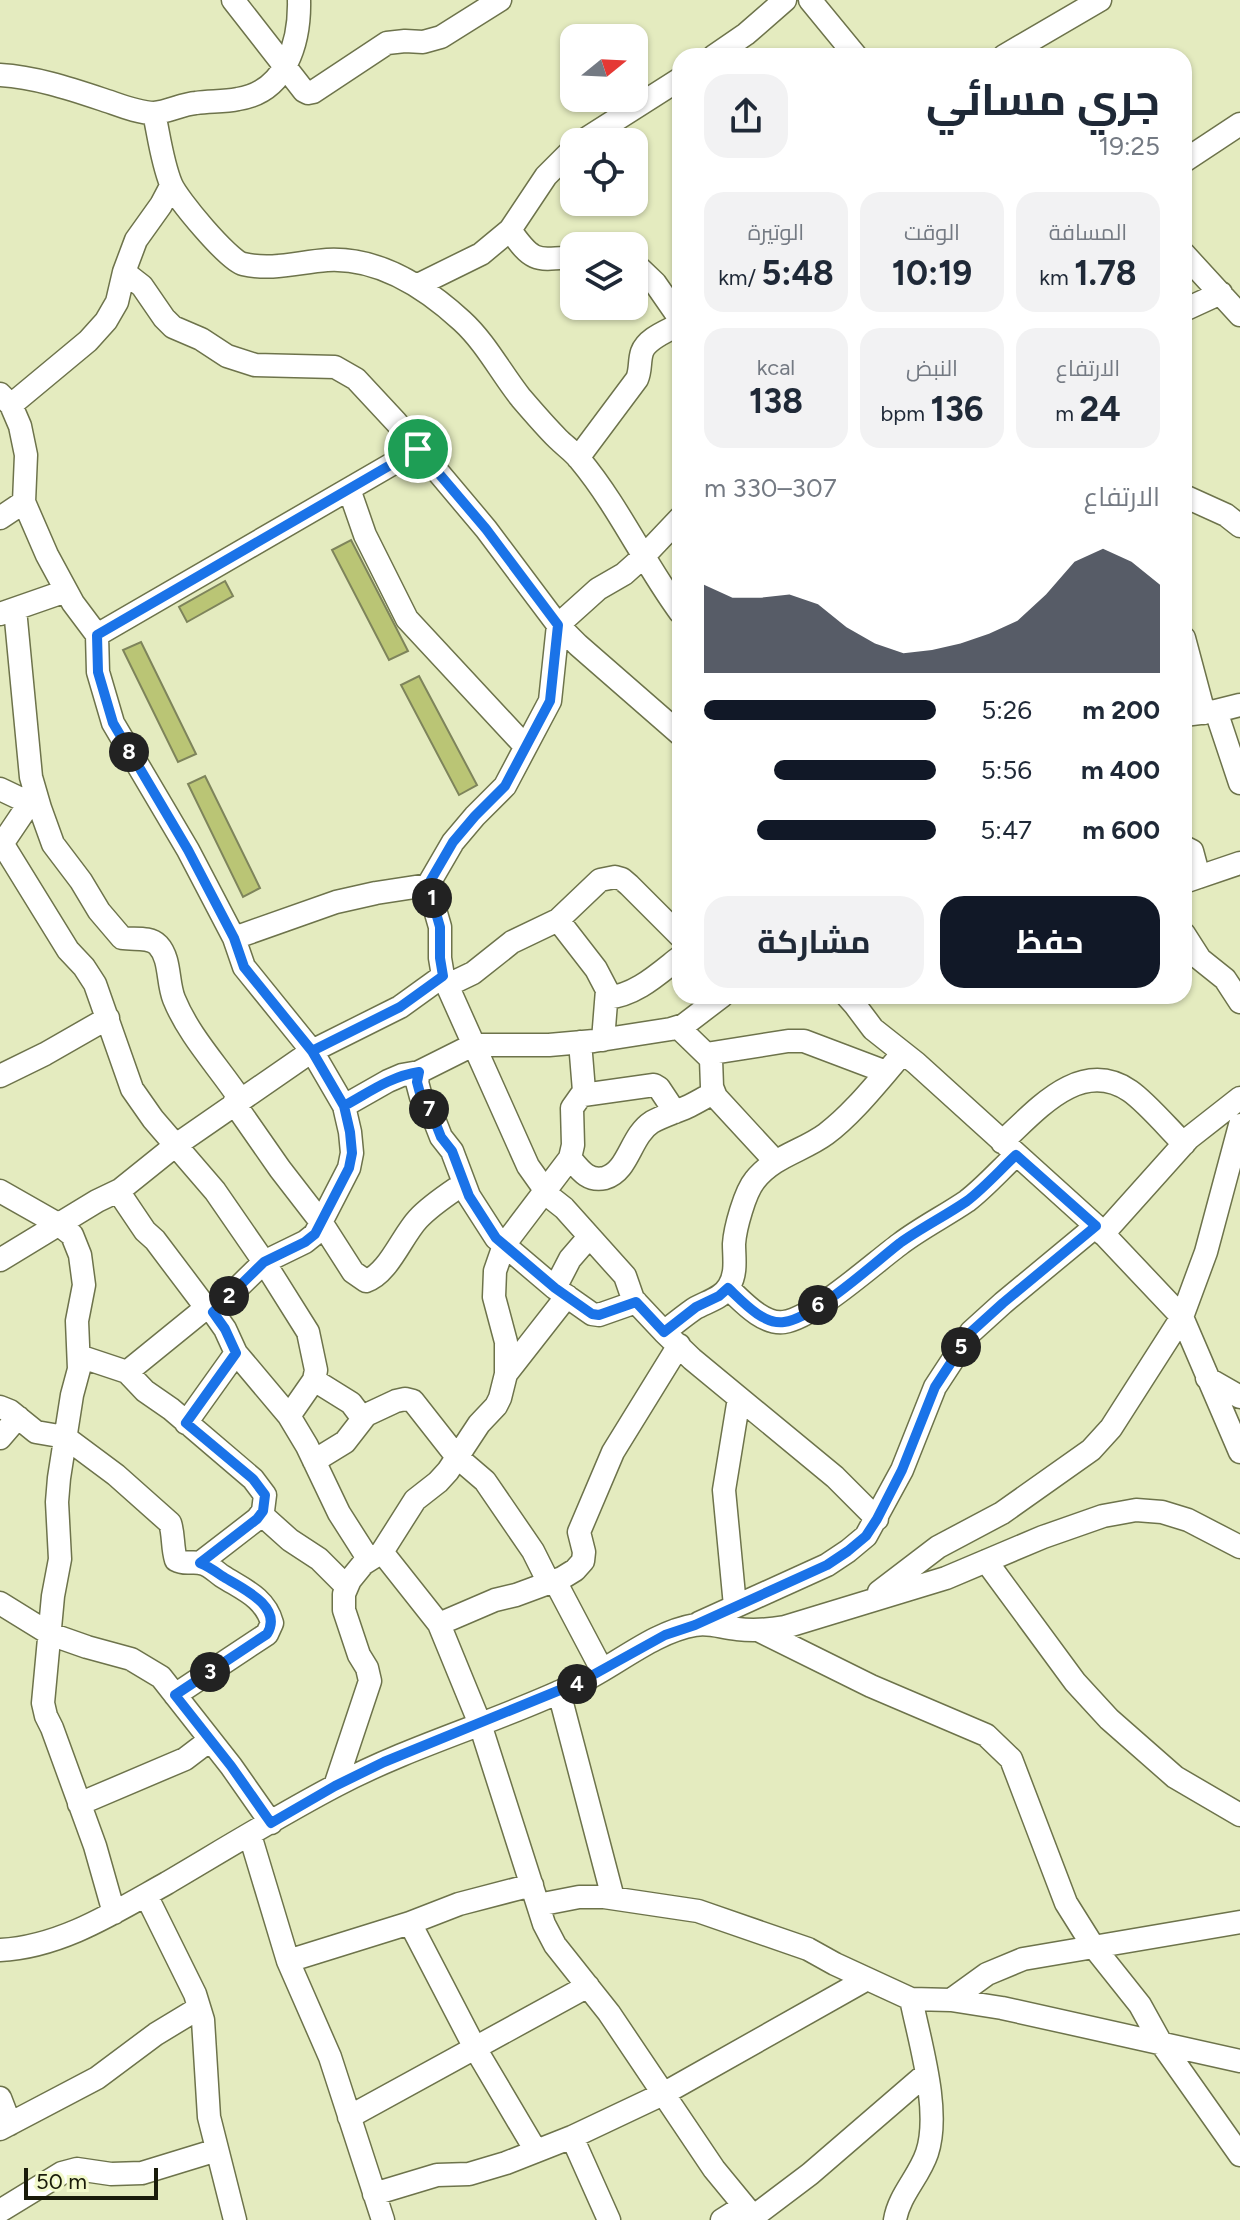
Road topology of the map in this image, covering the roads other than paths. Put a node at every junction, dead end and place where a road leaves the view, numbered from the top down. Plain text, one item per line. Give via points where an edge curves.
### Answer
1 (233, 0) edge
2 (299, 0) edge
3 (500, 0) edge
4 (785, 0) edge
5 (810, 0) edge
6 (1100, 0) edge
7 (726, 48) edge
8 (849, 48) edge
9 (1039, 48) edge
10 (286, 66) junction
11 (0, 75) edge
12 (672, 84) edge
13 (154, 113) junction
14 (1240, 124) edge
15 (603, 128) edge
16 (1192, 156) edge
17 (560, 162) edge
18 (171, 186) junction
19 (510, 230) junction
20 (560, 258) edge
21 (1192, 262) edge
22 (124, 272) junction
23 (648, 276) edge
24 (418, 285) junction
25 (1221, 293) junction
26 (1192, 306) edge
27 (672, 310) edge
28 (1240, 315) edge
29 (672, 327) edge
30 (5, 400) edge
31 (418, 449) junction
32 (578, 458) junction
33 (349, 489) junction
34 (1192, 500) edge
35 (24, 502) junction
36 (0, 518) edge
37 (1240, 526) edge
38 (672, 529) edge
39 (643, 557) junction
40 (66, 591) junction
41 (672, 600) edge
42 (8, 612) edge
43 (558, 625) junction
44 (97, 635) junction
45 (1192, 673) edge
46 (1240, 705) edge
47 (1201, 713) edge
48 (672, 727) edge
49 (525, 746) junction
50 (1240, 783) edge
51 (0, 789) edge
52 (34, 806) junction
53 (1, 845) edge
54 (1192, 851) edge
55 (1240, 863) edge
56 (1192, 880) edge
57 (428, 885) junction
58 (558, 920) junction
59 (672, 928) edge
60 (234, 938) junction
61 (1192, 946) edge
62 (672, 963) edge
63 (445, 980) junction
64 (607, 998) junction
65 (1240, 1002) edge
66 (712, 1004) edge
67 (853, 1004) edge
68 (108, 1018) junction
69 (678, 1027) junction
70 (603, 1040) junction
71 (580, 1042) junction
72 (473, 1045) junction
73 (312, 1051) junction
74 (903, 1053) junction
75 (706, 1054) junction
76 (419, 1072) junction
77 (886, 1072) junction
78 (0, 1076) edge
79 (714, 1093) junction
80 (583, 1095) junction
81 (1240, 1098) edge
82 (237, 1101) junction
83 (344, 1106) junction
84 (675, 1112) junction
85 (1240, 1125) edge
86 (1184, 1144) junction
87 (176, 1145) junction
88 (1009, 1148) junction
89 (570, 1158) junction
90 (775, 1161) junction
91 (463, 1184) junction
92 (0, 1191) edge
93 (118, 1191) junction
94 (546, 1191) junction
95 (321, 1222) junction
96 (58, 1224) junction
97 (1100, 1230) junction
98 (589, 1237) junction
99 (504, 1245) junction
100 (0, 1260) edge
101 (264, 1262) junction
102 (728, 1288) junction
103 (561, 1292) junction
104 (636, 1302) junction
105 (210, 1309) junction
106 (1182, 1317) junction
107 (671, 1338) junction
108 (236, 1353) junction
109 (79, 1356) junction
110 (127, 1372) junction
111 (506, 1374) junction
112 (1207, 1378) junction
113 (314, 1380) junction
114 (1240, 1397) edge
115 (739, 1398) junction
116 (9, 1412) edge
117 (366, 1415) junction
118 (289, 1416) junction
119 (186, 1423) junction
120 (65, 1437) junction
121 (0, 1438) edge
122 (1240, 1452) edge
123 (457, 1457) junction
124 (314, 1461) junction
125 (261, 1514) junction
126 (877, 1519) junction
127 (1240, 1547) edge
128 (376, 1556) junction
129 (986, 1561) junction
130 (200, 1563) junction
131 (552, 1582) junction
132 (347, 1587) junction
133 (865, 1602) junction
134 (0, 1603) edge
135 (735, 1606) junction
136 (439, 1624) junction
137 (695, 1625) junction
138 (760, 1631) junction
139 (50, 1634) junction
140 (602, 1670) junction
141 (559, 1692) junction
142 (175, 1695) junction
143 (480, 1724) junction
144 (210, 1740) junction
145 (335, 1786) junction
146 (79, 1804) junction
147 (1240, 1815) edge
148 (271, 1823) junction
149 (250, 1835) junction
150 (146, 1895) junction
151 (535, 1895) junction
152 (613, 1898) junction
153 (114, 1913) junction
154 (1240, 1922) edge
155 (410, 1923) junction
156 (1093, 1946) junction
157 (0, 1950) edge
158 (288, 1961) junction
159 (867, 1979) junction
160 (588, 1986) junction
161 (911, 1999) junction
162 (951, 2000) junction
163 (199, 2008) junction
164 (1161, 2043) junction
165 (475, 2048) junction
166 (1240, 2061) edge
167 (926, 2074) junction
168 (663, 2094) junction
169 (0, 2098) edge
170 (349, 2117) junction
171 (5, 2126) edge
172 (572, 2137) junction
173 (217, 2150) junction
174 (536, 2151) junction
175 (1240, 2155) edge
176 (374, 2194) junction
177 (0, 2212) edge
178 (751, 2214) edge
179 (6, 2220) edge
180 (235, 2220) edge
181 (383, 2220) edge
182 (609, 2220) edge
183 (722, 2220) edge
184 (895, 2220) edge

1 - 10 street
2 - 10 street
3 - 10 street via 441,37 387,43 313,92 304,91
4 - 7 street
5 - 8 street
6 - 9 street
10 - 13 street via 269,88 241,99
11 - 13 street via 21,76
12 - 15 street
13 - 18 street
14 - 16 street
17 - 19 street
18 - 22 street via 136,240
18 - 24 street via 239,264 355,262
19 - 20 street via 524,250 540,260
19 - 24 street via 481,254
21 - 25 street
22 - 30 street via 117,302 88,341
22 - 31 street via 142,286 173,327 227,356 255,365 335,367 356,379
23 - 27 street
24 - 32 street via 463,322 520,396
25 - 26 street
25 - 28 street
29 - 32 street via 646,345 637,379
30 - 35 street via 20,426 26,455
31 - 33 street
31 - 43 street
32 - 39 street
33 - 44 street
33 - 49 street via 365,535 407,619
34 - 37 street
35 - 36 street
35 - 40 street
38 - 39 street
39 - 41 street
39 - 43 street
40 - 42 street
40 - 44 street
42 - 52 street
43 - 48 street
43 - 49 street via 550,701
44 - 60 street via 98,672 113,723
45 - 47 street
46 - 47 street
47 - 50 street
49 - 57 street via 505,786 453,842
51 - 52 street
52 - 53 street
52 - 82 street via 53,844 122,938 149,939 159,946 173,997
53 - 68 street via 95,984
54 - 56 street
55 - 56 street
57 - 60 street via 336,902
57 - 63 street via 440,927
58 - 59 street via 600,880 615,877 636,890
58 - 63 street via 512,942 473,973
58 - 64 street via 596,969
60 - 73 street via 244,967
61 - 65 street
62 - 64 street via 638,989
63 - 72 street
63 - 73 street
64 - 70 street
66 - 69 street
67 - 74 street
68 - 78 street
68 - 87 street via 132,1089
69 - 70 street
69 - 75 street
70 - 71 street
71 - 72 street
71 - 80 street
72 - 76 street
72 - 94 street via 528,1166
73 - 82 street
73 - 83 street
74 - 77 street
74 - 88 street
75 - 77 street via 804,1041
75 - 79 street
76 - 83 street via 388,1081
76 - 91 street via 421,1097 452,1151
77 - 90 street via 825,1135
79 - 84 street
79 - 90 street
80 - 84 street via 654,1085
80 - 89 street via 572,1108
81 - 86 street
82 - 87 street
82 - 95 street
83 - 95 street via 352,1153
84 - 89 street via 646,1128 614,1174 593,1179
85 - 106 street via 1206,1252
86 - 88 street via 1132,1092 1100,1081 1058,1092
86 - 97 street
87 - 93 street
87 - 101 street
88 - 97 street
88 - 102 street via 969,1199 793,1319 765,1317
89 - 94 street
90 - 102 street via 748,1188
91 - 95 street via 431,1206 378,1276 366,1281 353,1272
91 - 99 street
92 - 96 street
93 - 96 street
93 - 105 street
94 - 98 street
94 - 99 street
95 - 101 street via 305,1242
96 - 100 street
96 - 109 street via 72,1235 80,1255 84,1285 77,1321
97 - 106 street
97 - 126 street via 971,1332 935,1387
98 - 103 street via 570,1259
98 - 104 street via 625,1276
99 - 103 street
99 - 111 street via 494,1297 506,1342
101 - 105 street
101 - 113 street via 308,1332
102 - 107 street via 696,1307
103 - 104 street via 599,1315
103 - 111 street
104 - 107 street
105 - 108 street
105 - 110 street
106 - 112 street
106 - 133 street via 1111,1428 1091,1450 1002,1513 938,1547
107 - 115 street
107 - 131 street via 579,1532 585,1558
108 - 118 street
108 - 119 street
109 - 110 street
109 - 120 street
110 - 119 street
111 - 123 street via 496,1406
112 - 114 street
112 - 122 street
113 - 117 street
113 - 118 street
115 - 126 street
115 - 135 street via 724,1490
116 - 120 street via 36,1432
116 - 121 street
117 - 123 street via 396,1401 413,1401
117 - 124 street via 345,1442
118 - 124 street
119 - 125 street via 253,1479 265,1495
120 - 130 street via 165,1516 176,1560
120 - 139 street via 57,1502 60,1559
123 - 128 street via 415,1500
123 - 131 street via 485,1481
124 - 128 street via 339,1513
125 - 130 street
125 - 132 street
126 - 135 street via 866,1536 827,1565
127 - 129 street via 1188,1520 1136,1510 1103,1516
128 - 132 street
128 - 136 street
129 - 133 street
129 - 147 street via 1075,1682 1109,1719 1175,1777
130 - 142 street via 259,1599 272,1626
131 - 136 street
131 - 140 street
132 - 145 street via 344,1610 370,1681
133 - 138 street
134 - 139 street
135 - 137 street
136 - 143 street
137 - 138 street
137 - 140 street via 665,1635
138 - 156 street via 986,1735 999,1747 1011,1759 1066,1903
139 - 142 street via 141,1664
139 - 146 street via 43,1703
140 - 141 street
141 - 143 street
141 - 152 street
142 - 144 street
143 - 145 street
143 - 151 street
144 - 146 street via 185,1759
144 - 148 street
145 - 148 street
146 - 153 street
148 - 149 street
149 - 150 street
149 - 158 street
150 - 153 street
150 - 163 street
151 - 152 street
151 - 155 street via 459,1904
151 - 160 street via 555,1945
152 - 159 street via 698,1911 808,1949
153 - 157 street via 63,1937
154 - 156 street
155 - 158 street
155 - 165 street
156 - 162 street via 1023,1959 987,1974
156 - 164 street via 1140,2005
158 - 170 street via 330,2057
159 - 161 street
159 - 168 street
160 - 165 street
160 - 168 street
161 - 162 street
161 - 167 street
162 - 164 street
163 - 171 street via 105,2074
163 - 173 street
164 - 166 street
164 - 175 street
165 - 170 street
165 - 174 street
167 - 178 street via 810,2174
167 - 184 street via 931,2135
168 - 172 street
168 - 178 street
169 - 171 street
170 - 176 street
172 - 174 street
172 - 182 street
173 - 177 street via 142,2173 62,2173
173 - 180 street
174 - 176 street via 469,2174 437,2175
176 - 181 street
177 - 179 street
178 - 183 street

